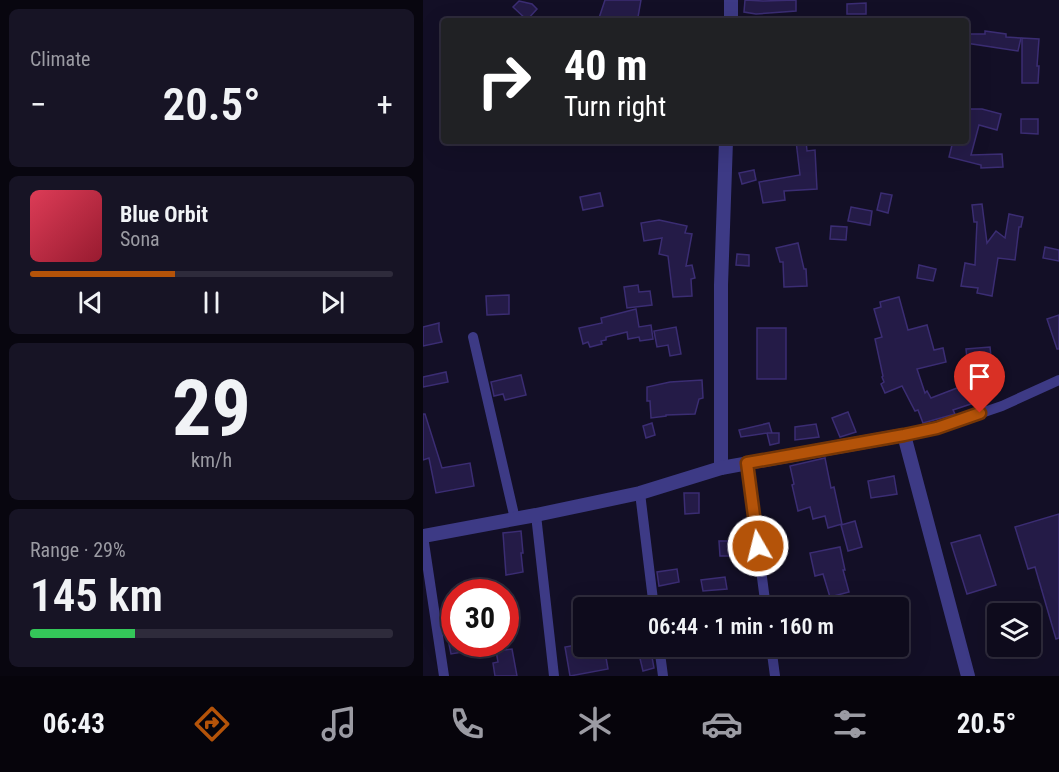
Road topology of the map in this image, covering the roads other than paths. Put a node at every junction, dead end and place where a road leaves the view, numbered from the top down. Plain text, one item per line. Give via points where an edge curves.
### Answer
1 (731, 0) edge
2 (731, 18) edge
3 (726, 144) edge
4 (473, 337) dead end
5 (1059, 380) edge
6 (904, 435) junction
7 (747, 463) junction
8 (721, 468) junction
9 (641, 494) junction
10 (536, 515) junction
11 (515, 519) junction
12 (423, 536) edge
13 (653, 597) edge
14 (765, 597) edge
15 (660, 657) edge
16 (772, 657) edge
17 (444, 676) edge
18 (555, 676) edge
19 (663, 676) edge
20 (775, 676) edge
21 (968, 676) edge

1 - 2 street
3 - 8 street
4 - 11 street
5 - 6 street via 1002,406
6 - 7 street
6 - 21 street
7 - 8 street
7 - 14 street
8 - 9 street
9 - 10 street
9 - 13 street
10 - 11 street
10 - 18 street
11 - 12 street
12 - 17 street
15 - 19 street
16 - 20 street

